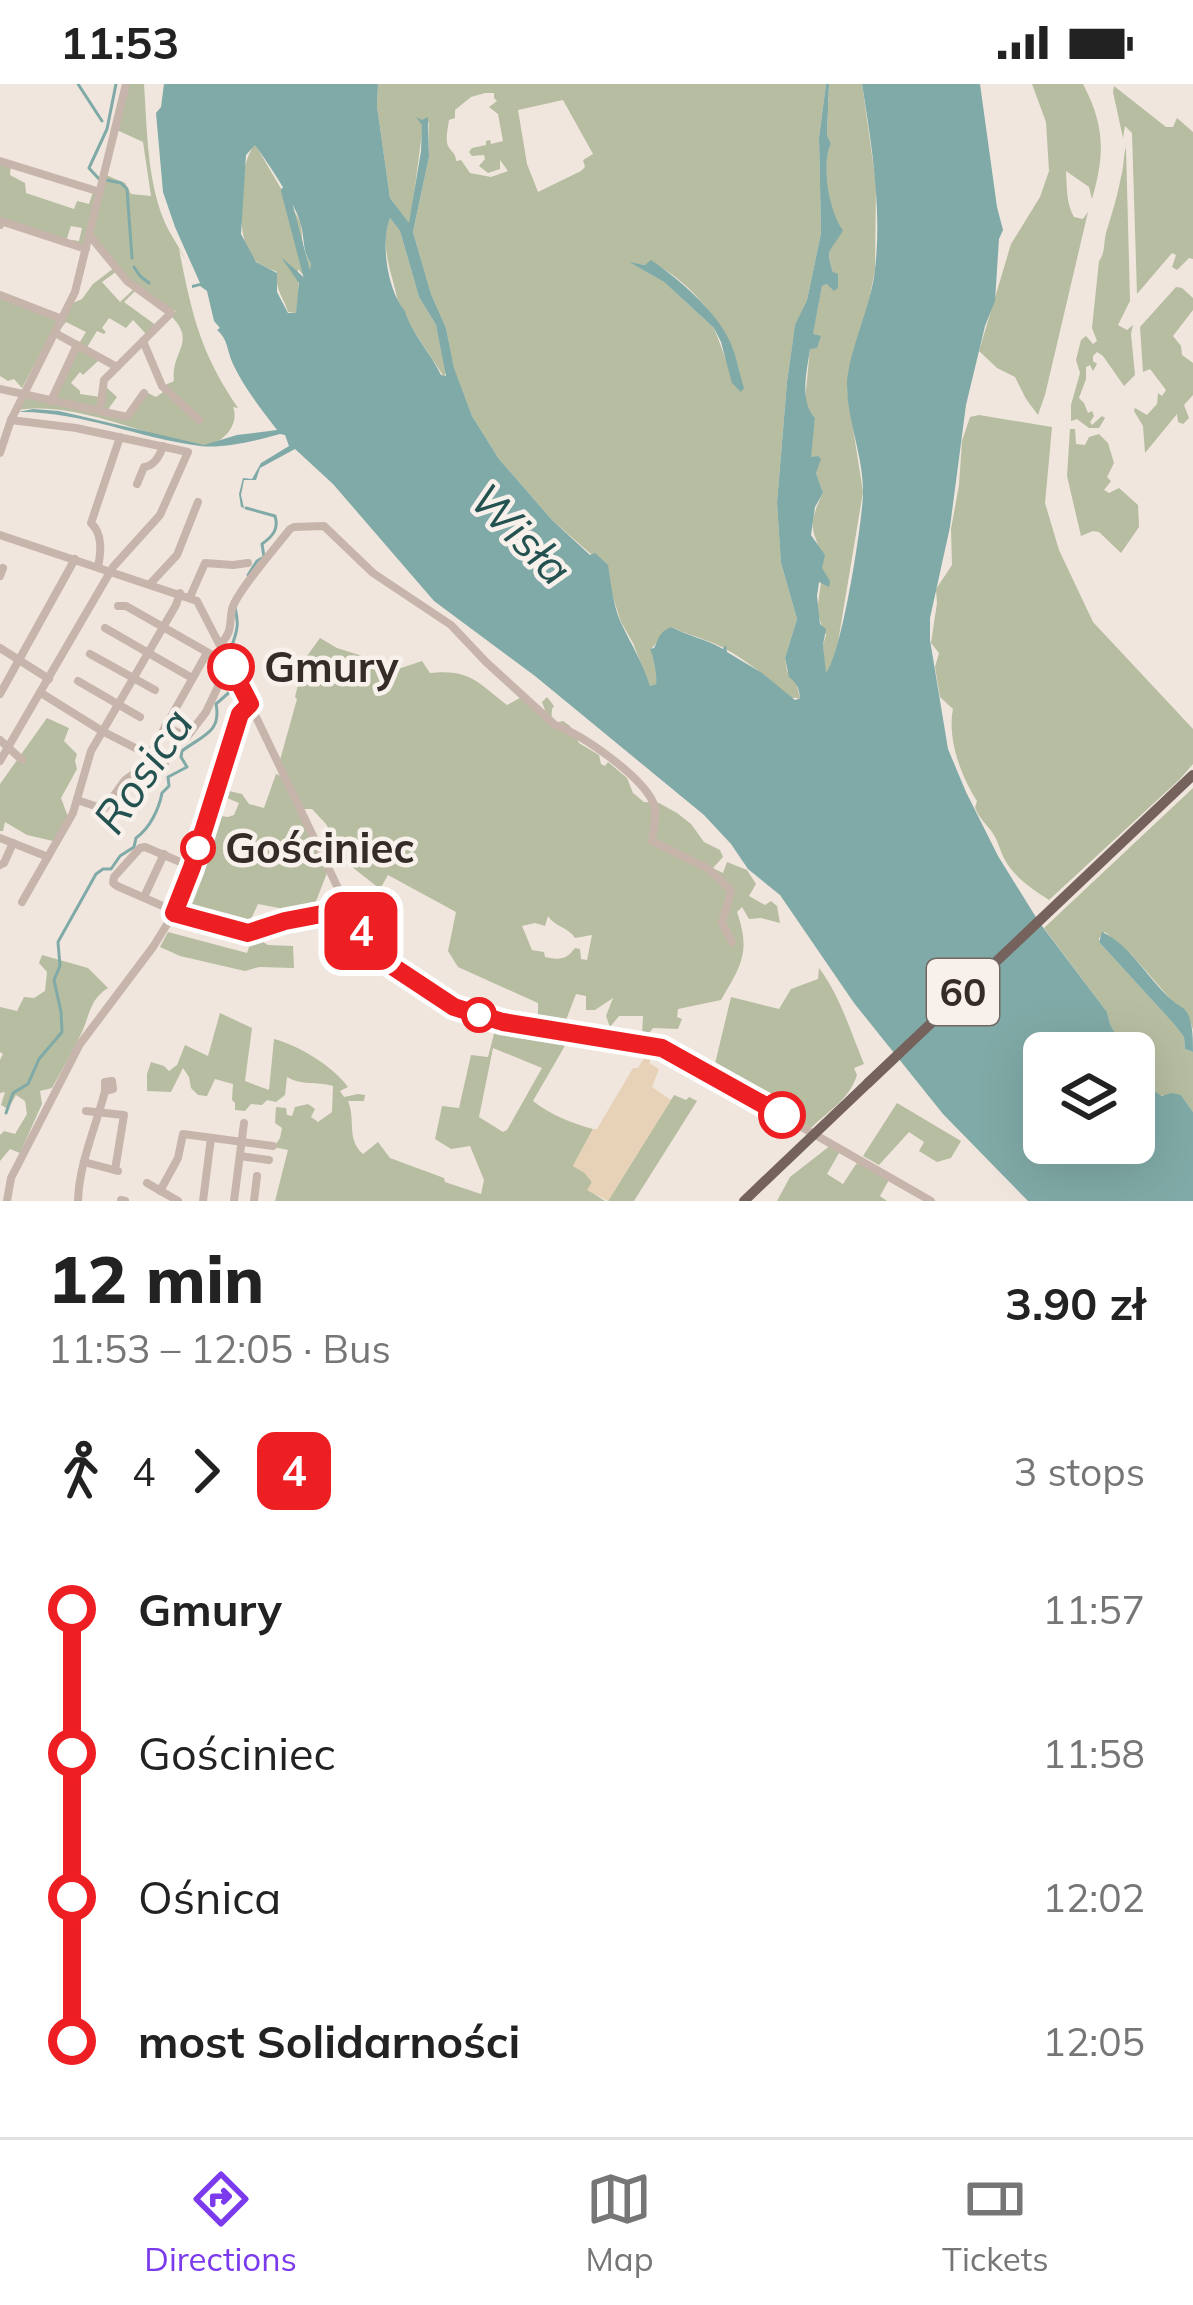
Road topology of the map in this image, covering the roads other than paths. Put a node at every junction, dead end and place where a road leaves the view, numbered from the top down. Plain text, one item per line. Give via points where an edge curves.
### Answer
1 (126, 84) edge
2 (0, 160) edge
3 (100, 192) junction
4 (0, 222) edge
5 (89, 236) junction
6 (86, 249) junction
7 (0, 295) edge
8 (62, 319) junction
9 (55, 333) junction
10 (143, 341) junction
11 (77, 345) junction
12 (117, 367) junction
13 (0, 389) edge
14 (144, 393) dead end
15 (22, 397) junction
16 (51, 401) junction
17 (100, 410) junction
18 (12, 417) junction
19 (199, 421) dead end
20 (120, 437) junction
21 (163, 446) junction
22 (0, 453) edge
23 (137, 484) dead end
24 (199, 502) dead end
25 (0, 535) edge
26 (75, 560) junction
27 (248, 563) dead end
28 (98, 567) junction
29 (111, 571) junction
30 (150, 584) junction
31 (185, 595) junction
32 (118, 606) dead end
33 (163, 626) junction
34 (105, 628) dead end
35 (0, 648) edge
36 (222, 649) junction
37 (147, 652) junction
38 (207, 652) junction
39 (90, 654) dead end
40 (18, 662) junction
41 (232, 668) junction
42 (133, 678) junction
43 (192, 678) junction
44 (49, 679) junction
45 (78, 681) dead end
46 (155, 690) dead end
47 (41, 693) junction
48 (0, 694) edge
49 (118, 704) junction
50 (250, 704) junction
51 (140, 717) dead end
52 (165, 726) junction
53 (103, 731) junction
54 (0, 740) edge
55 (9, 748) junction
56 (150, 755) junction
57 (0, 760) edge
58 (22, 760) dead end
59 (165, 763) dead end
60 (1193, 779) edge
61 (77, 800) junction
62 (67, 825) junction
63 (81, 834) dead end
64 (0, 838) edge
65 (13, 843) junction
66 (164, 854) junction
67 (48, 857) junction
68 (0, 866) edge
69 (192, 867) junction
70 (144, 897) junction
71 (22, 902) dead end
72 (348, 909) junction
73 (173, 914) junction
74 (732, 942) dead end
75 (105, 1089) dead end
76 (86, 1112) dead end
77 (99, 1112) junction
78 (244, 1123) dead end
79 (211, 1138) junction
80 (242, 1142) junction
81 (273, 1146) dead end
82 (240, 1156) junction
83 (269, 1160) dead end
84 (84, 1162) junction
85 (0, 1174) edge
86 (257, 1176) dead end
87 (11, 1178) junction
88 (153, 1187) junction
89 (146, 1196) dead end
90 (5, 1197) edge
91 (78, 1201) edge
92 (178, 1201) edge
93 (202, 1201) edge
94 (235, 1201) edge
95 (254, 1201) edge
96 (748, 1201) edge
97 (931, 1201) edge

1 - 3 street
2 - 3 street
3 - 5 street
4 - 6 street
5 - 6 street
5 - 10 street via 132,285 171,313
6 - 8 street
7 - 8 street
8 - 9 street
9 - 11 street
9 - 15 street
10 - 12 street
10 - 19 street via 162,386
11 - 12 street
11 - 16 street
12 - 17 street via 104,380
13 - 15 street
14 - 17 street via 127,417
15 - 16 street
15 - 18 street
16 - 17 street
18 - 20 street
18 - 22 street
20 - 21 street
20 - 28 street via 91,523
21 - 23 street
21 - 29 street via 188,452 160,515
24 - 30 street via 177,555
25 - 26 street
26 - 28 street
26 - 40 street
27 - 31 street via 206,563
28 - 29 street
29 - 30 street
29 - 44 street
30 - 31 street
31 - 33 street
31 - 36 street via 200,604
32 - 33 street
33 - 37 street
33 - 38 street
34 - 37 street
35 - 40 street
36 - 38 street
36 - 41 street
36 - 74 street via 234,604 292,527 324,526 388,585 451,625 555,725 629,775 653,802 652,841 729,888 722,919
37 - 42 street
37 - 43 street
38 - 43 street
39 - 42 street
40 - 44 street
40 - 48 street
41 - 50 street
41 - 52 street via 187,737
42 - 46 street
42 - 49 street
43 - 52 street
44 - 47 street
45 - 49 street
47 - 53 street
47 - 55 street
49 - 51 street
49 - 53 street
50 - 69 street via 240,714
50 - 72 street
52 - 56 street
53 - 56 street
53 - 61 street
54 - 55 street
55 - 57 street
55 - 58 street
56 - 59 street
56 - 61 street via 104,809
60 - 96 main road, 60, bridge
61 - 62 street
62 - 63 street
62 - 67 street
64 - 65 street
65 - 67 street
65 - 68 street
66 - 69 street
66 - 70 street
66 - 70 street via 140,848 114,877
67 - 71 street
69 - 73 street
70 - 73 street
72 - 73 street via 248,933
72 - 97 street via 380,958 447,1003 503,1022 667,1050
73 - 87 street via 80,1044
75 - 77 street
76 - 77 street
77 - 84 street
77 - 84 street via 124,1115 117,1171
78 - 80 street
79 - 80 street
79 - 88 street via 183,1134 178,1158
79 - 93 street
80 - 81 street
80 - 82 street
82 - 83 street
82 - 94 street
84 - 91 street
85 - 87 street
86 - 95 street
87 - 90 street
88 - 89 street
88 - 92 street

